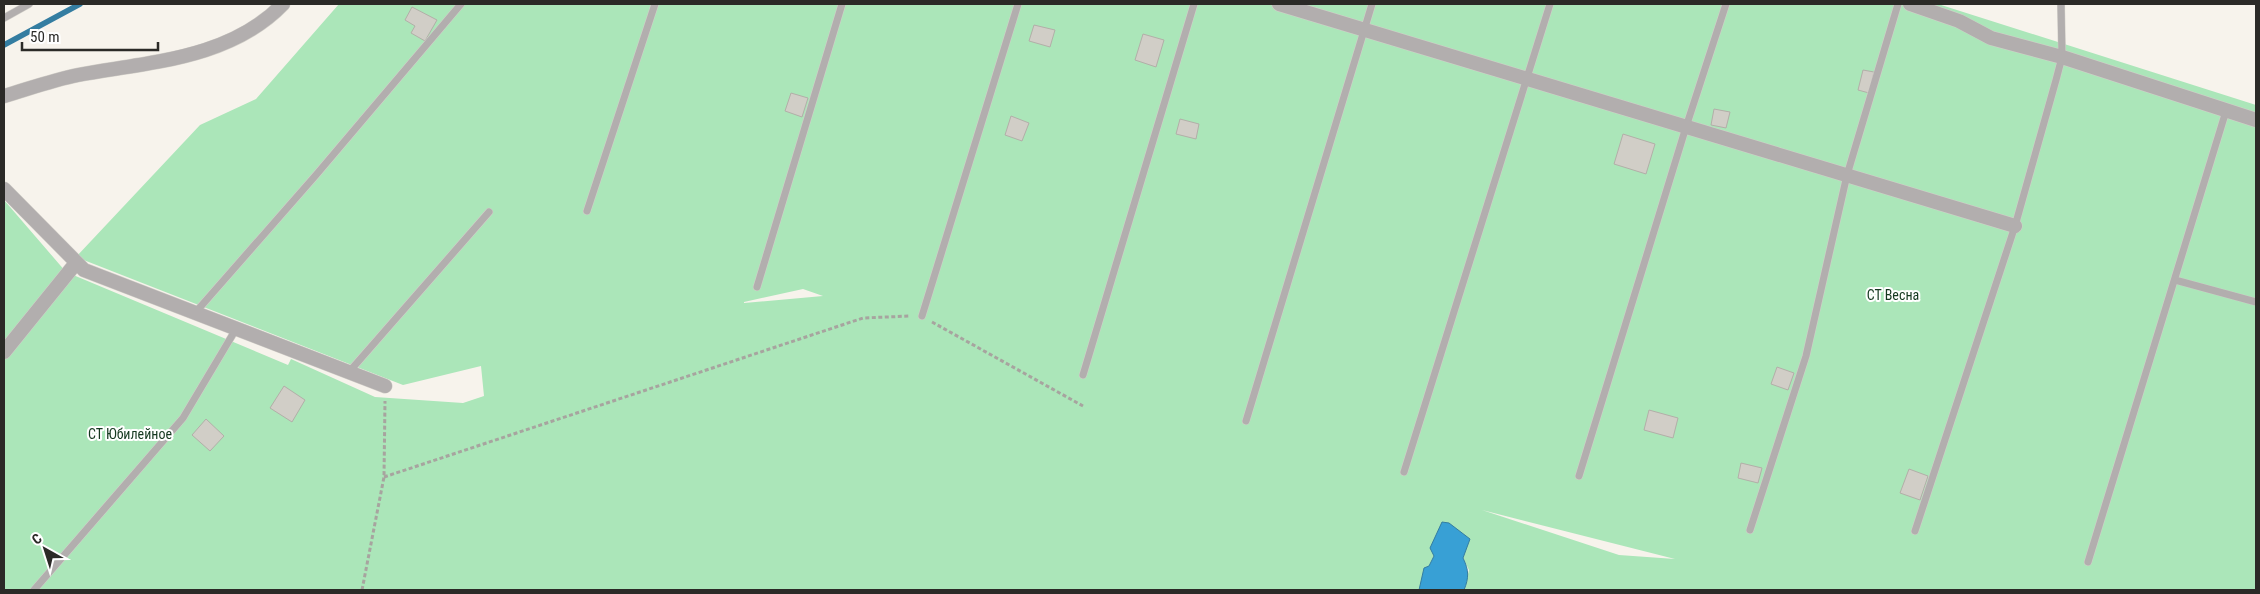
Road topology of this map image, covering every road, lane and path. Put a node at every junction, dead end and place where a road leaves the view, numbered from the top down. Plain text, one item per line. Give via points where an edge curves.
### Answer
1 (29, 4) edge
2 (283, 4) edge
3 (461, 4) edge
4 (655, 4) edge
5 (842, 4) edge
6 (1018, 4) edge
7 (1194, 4) edge
8 (1279, 4) edge
9 (1372, 4) edge
10 (1550, 4) edge
11 (1726, 4) edge
12 (1898, 4) edge
13 (1910, 4) edge
14 (2061, 4) edge
15 (4, 18) edge
16 (1364, 29) junction
17 (2062, 57) junction
18 (1525, 78) junction
19 (4, 96) edge
20 (2226, 110) junction
21 (2256, 120) edge
22 (1686, 127) junction
23 (1847, 176) junction
24 (4, 189) edge
25 (587, 211) dead end
26 (490, 212) dead end
27 (2015, 226) junction
28 (76, 263) junction
29 (2175, 280) junction
30 (757, 287) dead end
31 (2256, 302) edge
32 (195, 313) junction
33 (922, 316) junction
34 (236, 329) junction
35 (4, 352) edge
36 (349, 372) junction
37 (1083, 376) dead end
38 (385, 386) joint
39 (1084, 406) dead end
40 (1246, 421) dead end
41 (1404, 472) dead end
42 (1579, 476) dead end
43 (384, 477) junction
44 (1750, 530) dead end
45 (1915, 531) dead end
46 (2088, 562) dead end
47 (34, 590) edge
48 (362, 590) edge

1 - 15 lane
2 - 19 street via 270,18 246,34 214,49 74,76
3 - 32 lane
4 - 25 lane
5 - 30 lane
6 - 33 lane
7 - 37 lane
8 - 16 street
9 - 16 lane
10 - 18 lane
11 - 22 lane
12 - 23 lane
13 - 17 street via 1959,21 1991,38
14 - 17 lane
16 - 18 street
16 - 40 lane
17 - 20 street
17 - 27 lane
18 - 22 street
18 - 41 lane
20 - 21 street
20 - 29 lane
22 - 23 street
22 - 42 lane
23 - 27 street
23 - 44 lane via 1806,356
24 - 28 street
26 - 36 lane
27 - 45 lane
28 - 32 street via 84,270
28 - 35 street
29 - 31 lane
29 - 46 lane
32 - 34 street
33 - 39 path
33 - 43 path via 863,318
34 - 36 street
34 - 47 lane via 183,418
36 - 38 street
38 - 43 path
43 - 48 path

